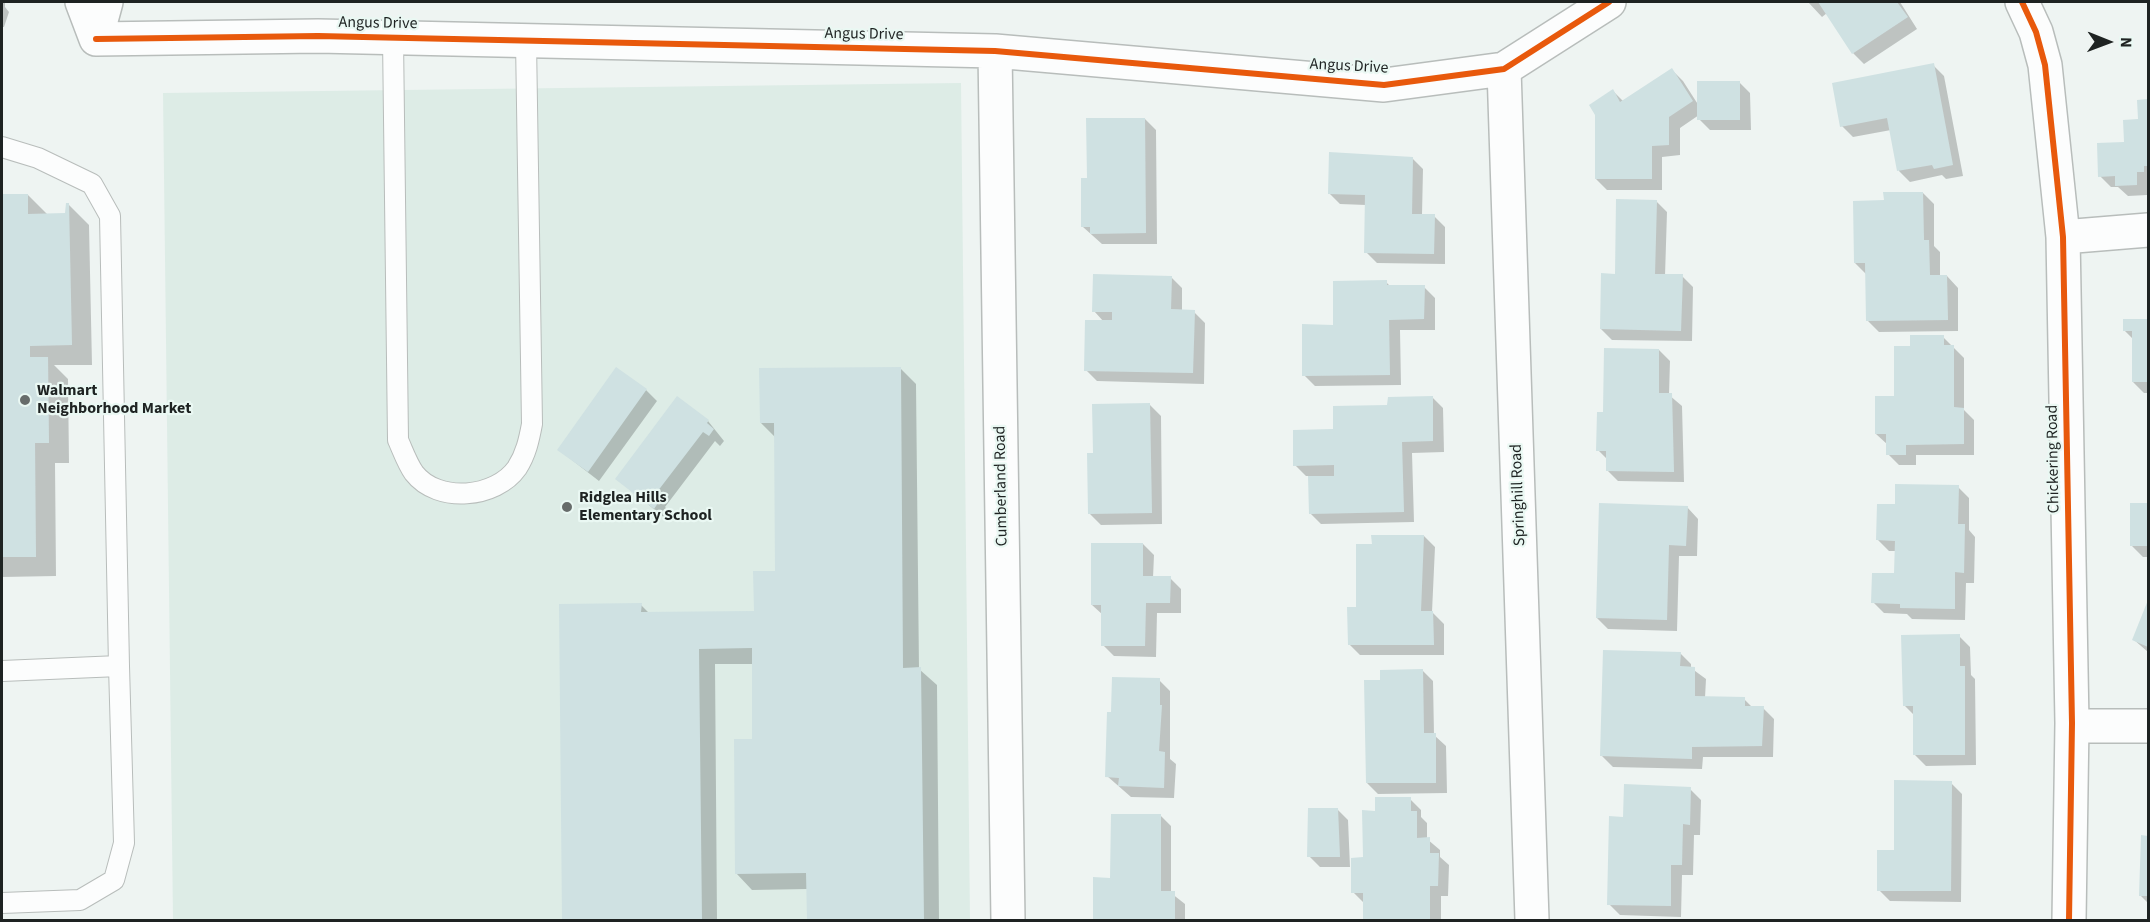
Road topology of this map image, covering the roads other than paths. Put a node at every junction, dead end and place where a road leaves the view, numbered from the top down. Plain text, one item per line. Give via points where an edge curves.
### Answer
1 (81, 2) edge
2 (106, 2) edge
3 (1609, 2) edge
4 (2022, 2) edge
5 (393, 38) junction
6 (96, 39) junction
7 (526, 41) junction
8 (995, 51) junction
9 (1504, 69) junction
10 (2, 147) edge
11 (2148, 230) edge
12 (2063, 237) junction
13 (119, 666) junction
14 (2, 671) edge
15 (2072, 723) junction
16 (2148, 726) edge
17 (2, 903) edge
18 (1008, 921) edge
19 (1532, 921) edge
20 (2069, 921) edge

1 - 6 street
2 - 6 street
3 - 9 street, Angus Drive
4 - 12 street, Chickering Road via 2036,32 2044,65
5 - 6 street, Angus Drive
5 - 7 street, Angus Drive
5 - 7 lane via 398,440 415,475 431,487 450,493 485,491 502,483 527,449 532,424
7 - 8 street, Angus Drive
8 - 9 street, Angus Drive via 1384,85
8 - 18 street, Cumberland Road
9 - 19 street, Springhill Road
10 - 13 lane via 38,158 92,184 110,216
11 - 12 street
12 - 15 street, Chickering Road
13 - 14 lane
13 - 17 lane via 124,843 114,880 80,900
15 - 16 street
15 - 20 street, Chickering Road

